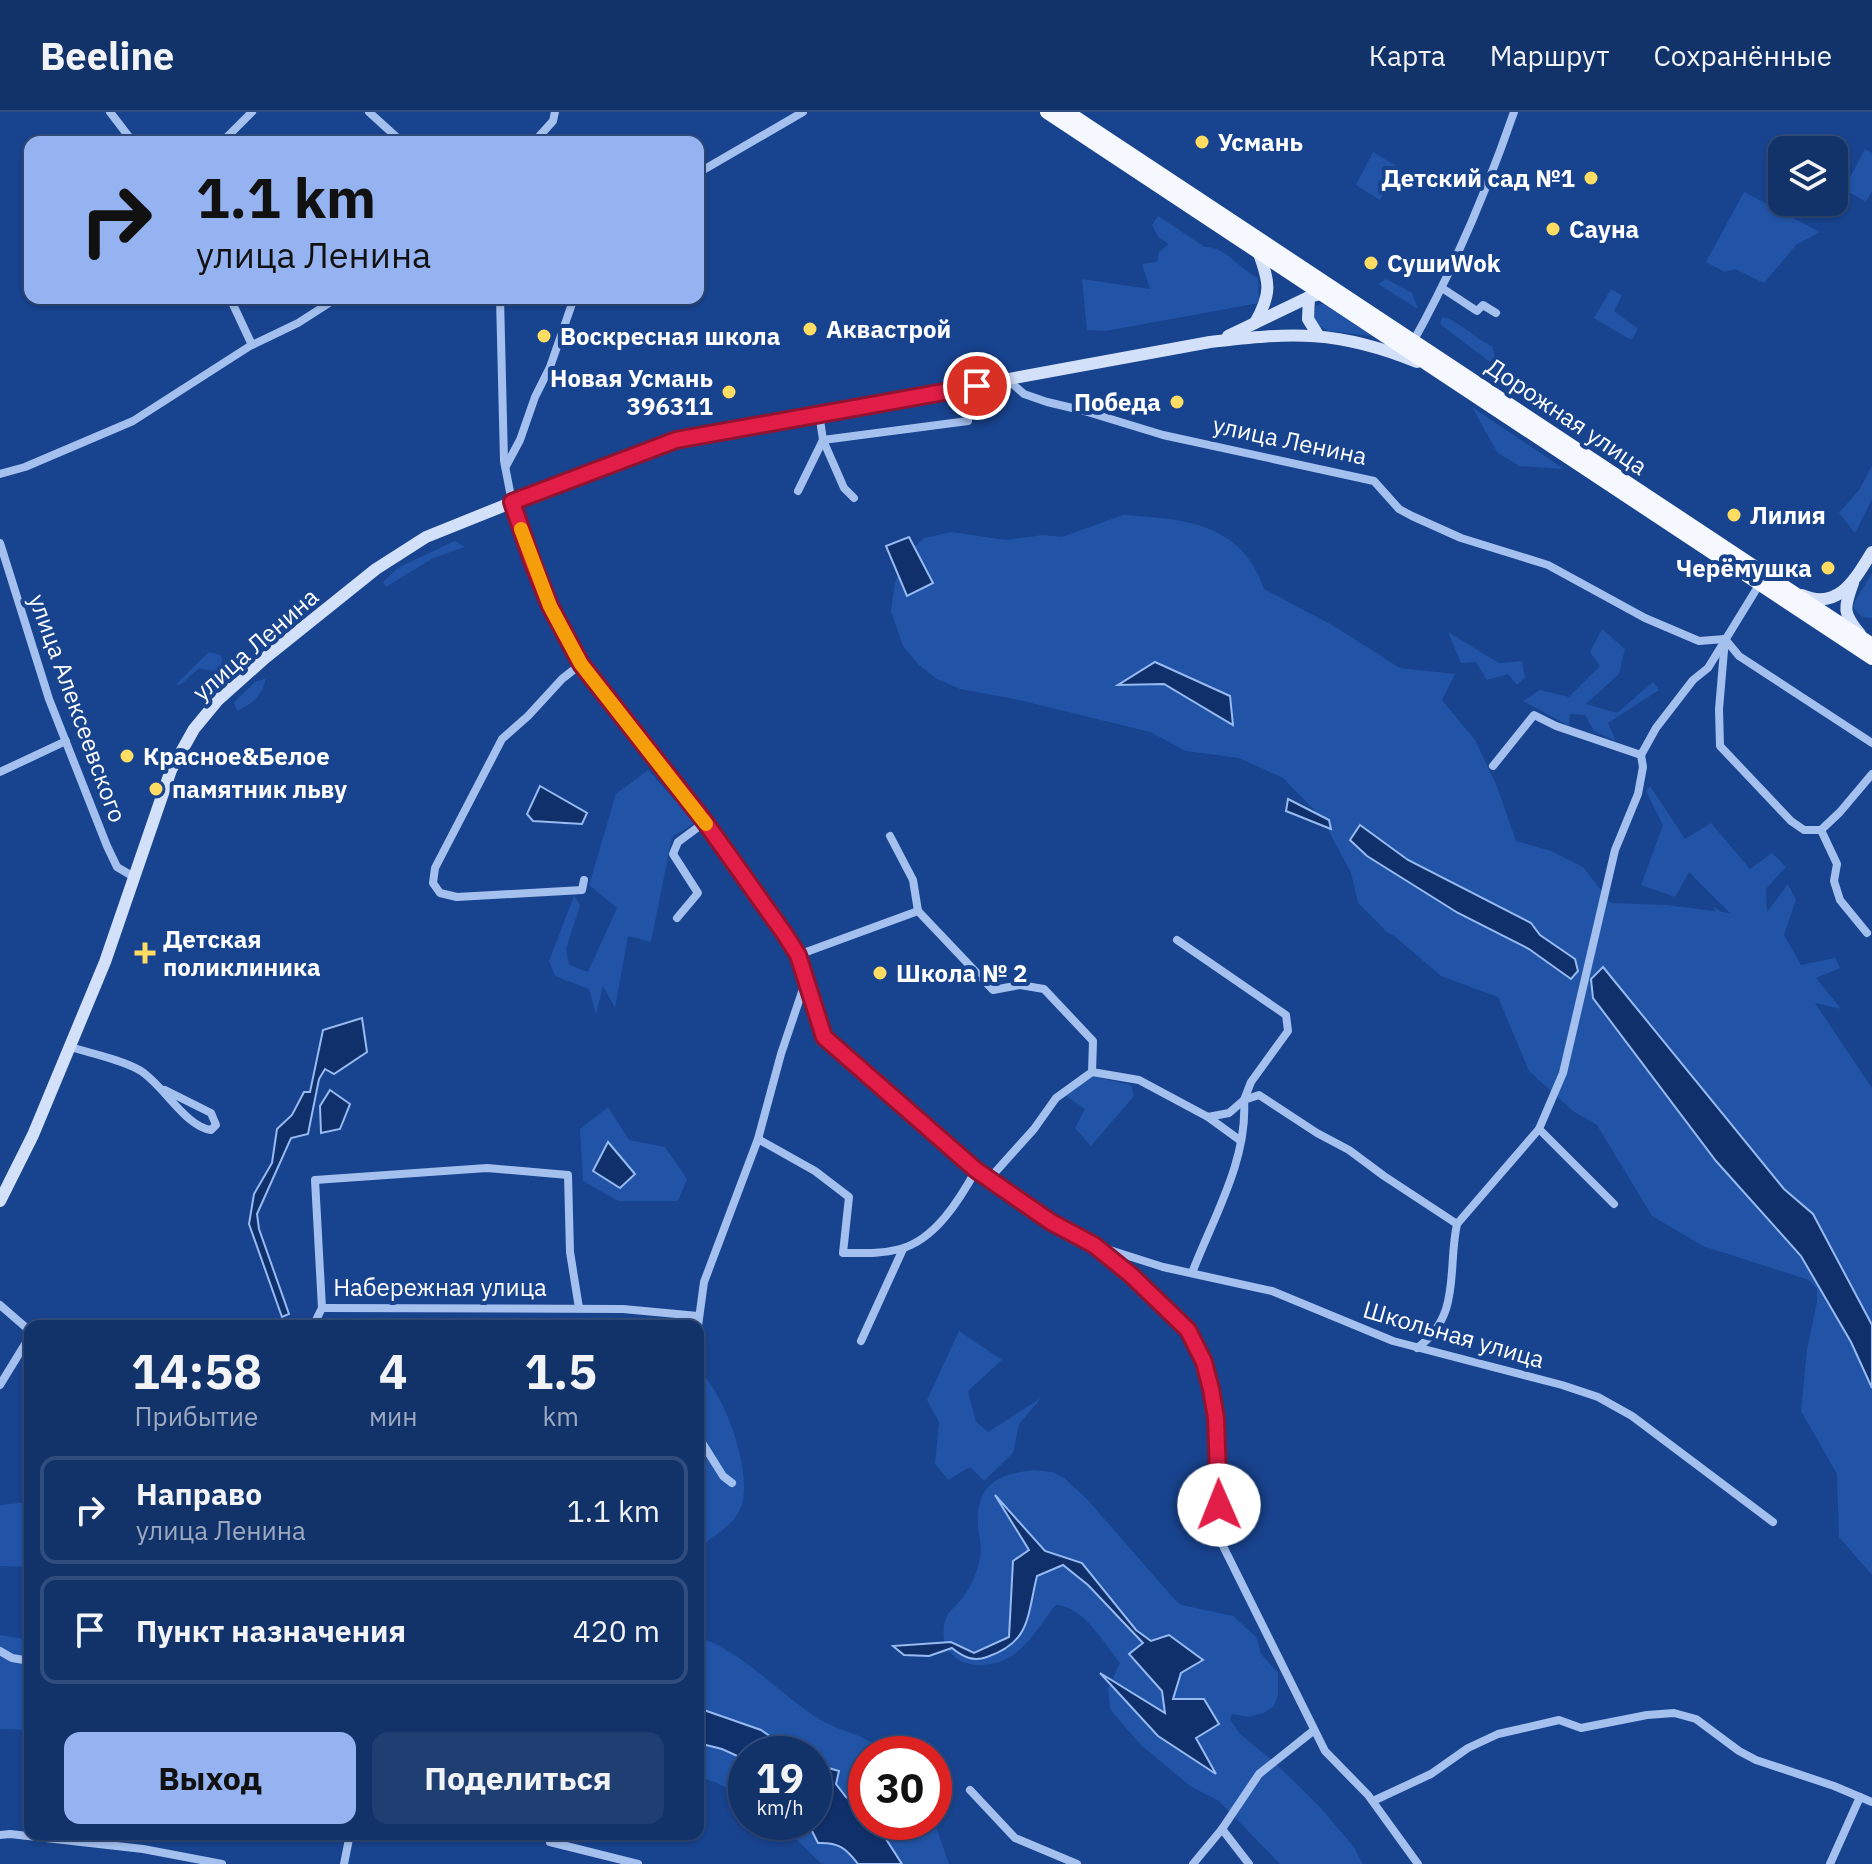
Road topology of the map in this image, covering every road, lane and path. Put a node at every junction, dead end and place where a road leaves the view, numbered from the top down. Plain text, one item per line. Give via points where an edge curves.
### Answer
1 (110, 112) edge
2 (252, 112) edge
3 (369, 112) edge
4 (555, 112) edge
5 (803, 112) edge
6 (1047, 112) edge
7 (1067, 112) edge
8 (1514, 112) edge
9 (379, 116) edge
10 (128, 136) edge
11 (228, 136) edge
12 (397, 136) edge
13 (539, 136) edge
14 (704, 170) edge
15 (1258, 251) junction
16 (1442, 288) junction
17 (1339, 291) junction
18 (1315, 295) junction
19 (233, 304) edge
20 (328, 304) edge
21 (500, 304) edge
22 (572, 304) edge
23 (1496, 313) dead end
24 (1255, 324) junction
25 (1318, 335) junction
26 (1414, 340) junction
27 (1210, 342) junction
28 (252, 345) junction
29 (1438, 370) junction
30 (1008, 380) junction
31 (819, 413) junction
32 (968, 421) dead end
33 (823, 440) junction
34 (506, 466) junction
35 (0, 474) edge
36 (798, 491) dead end
37 (854, 498) dead end
38 (512, 502) junction
39 (0, 543) edge
40 (1872, 552) edge
41 (1854, 579) junction
42 (1759, 585) junction
43 (1788, 589) junction
44 (1725, 639) junction
45 (1868, 642) edge
46 (1872, 658) edge
47 (581, 664) junction
48 (66, 741) junction
49 (1872, 743) edge
50 (1641, 755) junction
51 (1493, 766) dead end
52 (0, 772) edge
53 (1872, 774) edge
54 (705, 822) junction
55 (1821, 830) junction
56 (890, 836) dead end
57 (134, 877) junction
58 (584, 880) dead end
59 (918, 911) junction
60 (677, 918) dead end
61 (1867, 933) dead end
62 (1177, 940) dead end
63 (798, 955) junction
64 (805, 983) junction
65 (70, 1047) junction
66 (1092, 1072) junction
67 (165, 1090) junction
68 (1244, 1100) junction
69 (1208, 1117) junction
70 (1539, 1129) junction
71 (758, 1139) junction
72 (1241, 1141) junction
73 (976, 1170) junction
74 (990, 1178) junction
75 (0, 1201) edge
76 (1614, 1204) dead end
77 (1457, 1224) junction
78 (1094, 1245) junction
79 (903, 1249) junction
80 (1192, 1273) junction
81 (0, 1305) edge
82 (322, 1308) junction
83 (579, 1308) junction
84 (698, 1316) junction
85 (316, 1320) edge
86 (698, 1320) edge
87 (24, 1328) edge
88 (861, 1341) dead end
89 (24, 1344) edge
90 (1417, 1348) junction
91 (0, 1385) edge
92 (704, 1446) edge
93 (732, 1483) dead end
94 (1773, 1522) dead end
95 (0, 1651) edge
96 (24, 1660) edge
97 (1313, 1731) junction
98 (970, 1790) dead end
99 (1860, 1797) junction
100 (1373, 1801) junction
101 (1872, 1802) edge
102 (1222, 1829) junction
103 (0, 1835) edge
104 (24, 1836) edge
105 (63, 1840) edge
106 (349, 1840) edge
107 (550, 1842) dead end
108 (222, 1864) edge
109 (344, 1864) edge
110 (638, 1864) edge
111 (1077, 1864) edge
112 (1193, 1864) edge
113 (1249, 1864) edge
114 (1418, 1864) edge
115 (1830, 1864) edge

1 - 10 street
2 - 11 street
3 - 9 street
4 - 13 street
5 - 14 street
6 - 15 highway, Дорожная улица
7 - 17 highway, Дорожная улица
8 - 16 street
9 - 12 street
15 - 18 highway, Дорожная улица
15 - 24 main road via 1269,290
16 - 23 street via 1477,311 1483,305
16 - 26 street
17 - 18 main road
17 - 26 highway, Дорожная улица
18 - 24 main road
18 - 25 main road via 1308,319
18 - 29 highway, Дорожная улица
19 - 28 street
20 - 28 street
21 - 34 street, Школьная улица
22 - 34 street
24 - 27 main road
25 - 27 main road
25 - 29 main road via 1362,342
26 - 43 highway, Дорожная улица
27 - 30 main road, улица Ленина
28 - 35 street via 133,421
29 - 42 highway, Дорожная улица
30 - 31 main road, улица Ленина
30 - 44 street, улица Ленина via 1024,394 1163,435 1374,481 1399,509 1424,522 1548,565 1699,641
31 - 33 street
31 - 38 main road, улица Ленина via 676,440
32 - 33 street
33 - 36 street
33 - 37 street via 844,488
34 - 38 street, Школьная улица
38 - 47 street, Школьная улица via 550,606
38 - 57 main road, улица Ленина via 426,537 376,569 218,700 171,770
39 - 48 street, улица Алексеевского
40 - 41 main road
41 - 43 main road via 1824,602
41 - 45 main road via 1845,610
42 - 44 street
42 - 46 highway, Дорожная улица
43 - 45 highway, Дорожная улица
44 - 49 street via 1739,656
44 - 50 street
44 - 55 street via 1720,746 1791,821 1804,830
47 - 54 street, Школьная улица
47 - 58 street via 502,739 435,868 433,883 440,893 457,897 582,890
48 - 52 street
48 - 57 street, улица Алексеевского via 117,867
50 - 51 street via 1534,715
50 - 70 street via 1638,794 1615,850 1563,1073
53 - 55 street
54 - 60 street via 678,842 673,854 698,893
54 - 63 street, Школьная улица
55 - 61 street via 1837,864 1834,881 1840,900
56 - 59 street via 913,880
57 - 65 main road, улица Ленина
59 - 63 street
59 - 66 street via 993,990 1020,985 1044,989 1093,1041
62 - 68 street via 1286,1015 1288,1031
63 - 64 street, Школьная улица
64 - 71 street
64 - 73 street, Школьная улица via 824,1037
65 - 67 street via 139,1070
65 - 75 main road, улица Ленина
66 - 69 street via 1139,1080
66 - 74 street via 1056,1098
67 - 67 street via 194,1123 211,1130 216,1125 211,1113
68 - 69 street via 1229,1113
68 - 72 street
68 - 77 street via 1259,1095
69 - 72 street
70 - 76 street
70 - 77 street
71 - 79 street via 849,1197 843,1253
71 - 84 street via 704,1282
72 - 80 street
73 - 74 street, Школьная улица
73 - 79 street via 931,1231
74 - 78 street, Школьная улица
77 - 90 street via 1451,1300
78 - 80 street, Школьная улица
78 - 97 street, Школьная улица via 1165,1307 1197,1345 1216,1418 1222,1544
79 - 88 street
80 - 90 street, Школьная улица via 1272,1291
81 - 87 street
82 - 83 street, Набережная улица
82 - 83 street, Набережная улица via 315,1180 487,1168 568,1175 570,1252
82 - 85 street
83 - 84 street, Набережная улица
84 - 86 street
89 - 91 street
90 - 94 street, Школьная улица via 1598,1397 1632,1416
92 - 93 street
95 - 96 street
97 - 100 street, Школьная улица
97 - 102 street via 1259,1774
98 - 111 street via 1015,1838
99 - 100 street via 1756,1760 1696,1719 1674,1713 1581,1728 1559,1720 1498,1734
99 - 101 street
99 - 115 street
100 - 114 street, Школьная улица
102 - 112 street
102 - 113 street
103 - 104 street
105 - 108 street
106 - 109 street
107 - 110 street

